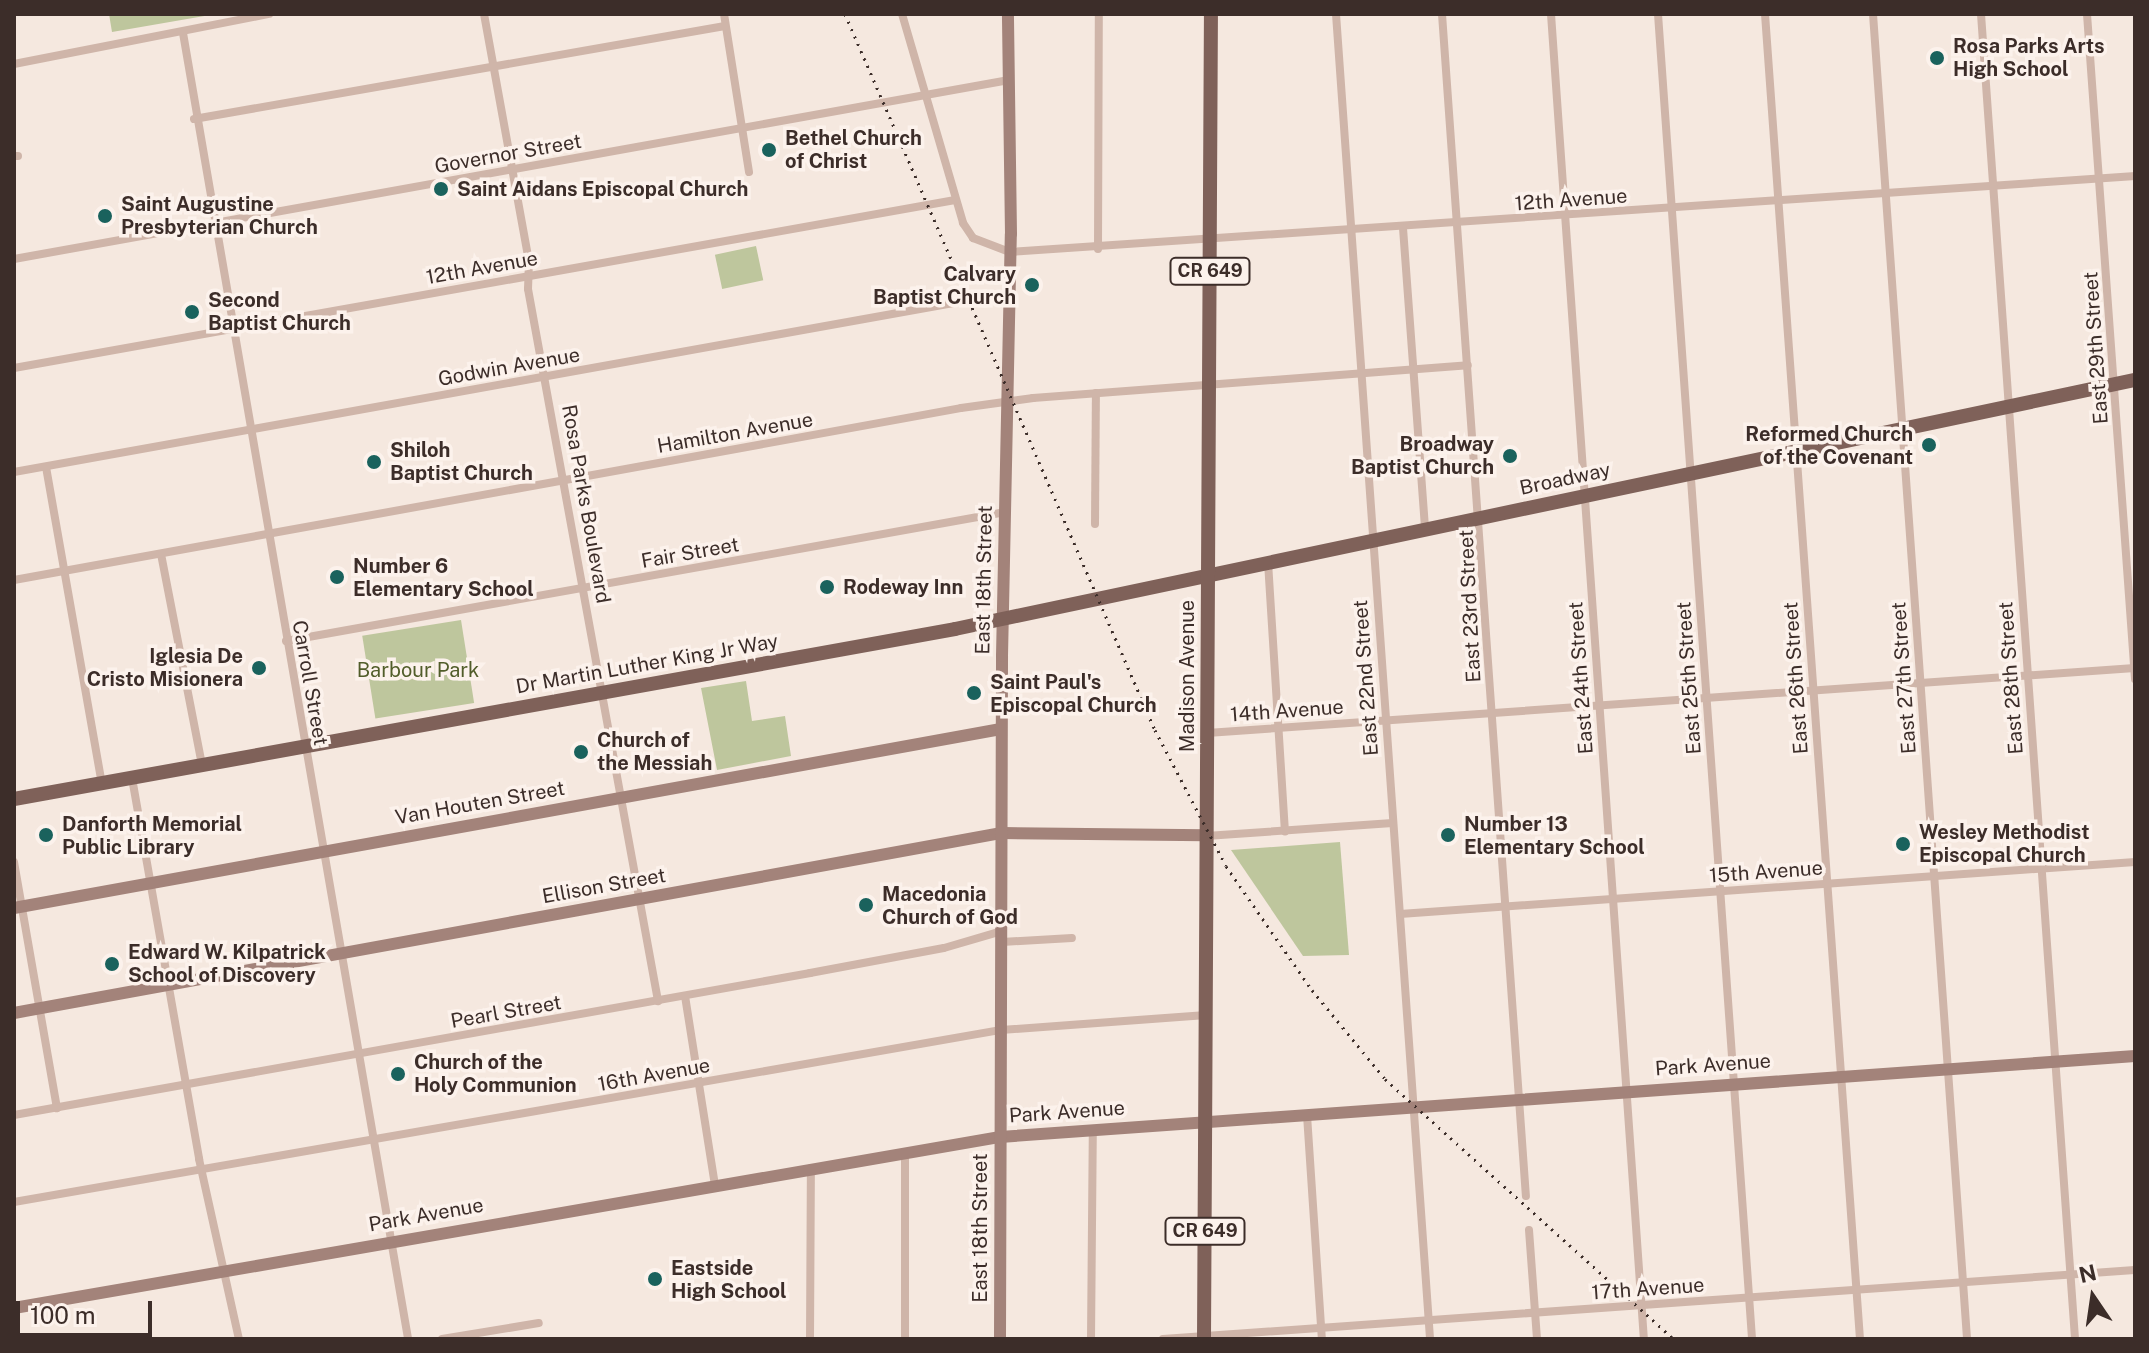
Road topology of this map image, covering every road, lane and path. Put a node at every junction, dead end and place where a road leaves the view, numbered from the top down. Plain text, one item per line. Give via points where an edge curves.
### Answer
1 (269, 14) edge
2 (484, 14) edge
3 (724, 14) edge
4 (902, 14) edge
5 (1008, 14) edge
6 (1099, 14) edge
7 (1211, 14) edge
8 (1336, 14) edge
9 (1442, 14) edge
10 (1551, 14) edge
11 (1658, 14) edge
12 (1765, 14) edge
13 (1873, 14) edge
14 (1981, 14) edge
15 (2087, 14) edge
16 (248, 16) edge
17 (725, 26) junction
18 (183, 33) junction
19 (14, 64) edge
20 (493, 68) junction
21 (1009, 80) junction
22 (925, 94) junction
23 (194, 119) junction
24 (742, 127) junction
25 (512, 169) junction
26 (749, 172) dead end
27 (2135, 176) edge
28 (2099, 179) junction
29 (1993, 186) junction
30 (1887, 193) junction
31 (955, 200) junction
32 (1779, 201) junction
33 (1672, 209) junction
34 (1565, 217) junction
35 (212, 223) junction
36 (1457, 224) junction
37 (1403, 228) junction
38 (1351, 232) junction
39 (1210, 242) junction
40 (1098, 249) junction
41 (1010, 252) junction
42 (14, 259) edge
43 (528, 276) junction
44 (1009, 293) junction
45 (231, 330) junction
46 (1468, 365) junction
47 (14, 368) edge
48 (1413, 369) junction
49 (1361, 373) junction
50 (546, 377) junction
51 (2135, 380) edge
52 (1209, 384) junction
53 (2115, 384) junction
54 (1096, 393) junction
55 (1007, 401) junction
56 (2007, 407) junction
57 (1903, 429) junction
58 (249, 430) junction
59 (1796, 451) junction
60 (46, 467) junction
61 (14, 472) edge
62 (1691, 473) junction
63 (566, 480) junction
64 (1584, 496) junction
65 (1006, 512) junction
66 (1480, 517) junction
67 (1095, 524) dead end
68 (1425, 528) junction
69 (267, 534) junction
70 (1373, 539) junction
71 (161, 554) junction
72 (1267, 561) junction
73 (64, 571) junction
74 (1207, 573) junction
75 (14, 580) edge
76 (585, 588) junction
77 (1003, 618) junction
78 (286, 641) junction
79 (2135, 668) edge
80 (2027, 675) junction
81 (2135, 679) edge
82 (1921, 683) junction
83 (1813, 690) junction
84 (604, 692) junction
85 (1706, 698) junction
86 (1599, 705) junction
87 (1492, 713) junction
88 (1385, 721) junction
89 (1279, 728) junction
90 (1001, 729) junction
91 (1207, 733) junction
92 (305, 747) junction
93 (202, 765) junction
94 (132, 778) junction
95 (102, 783) junction
96 (622, 798) junction
97 (14, 799) edge
98 (1393, 823) junction
99 (1285, 831) junction
100 (1002, 833) junction
101 (1205, 835) junction
102 (324, 852) junction
103 (14, 862) edge
104 (2135, 862) edge
105 (2042, 868) junction
106 (1935, 876) junction
107 (151, 883) junction
108 (1828, 883) junction
109 (1720, 891) junction
110 (1613, 899) junction
111 (641, 900) junction
112 (1507, 906) junction
113 (18, 907) edge
114 (1400, 914) junction
115 (1002, 936) junction
116 (1072, 938) dead end
117 (342, 954) junction
118 (168, 985) junction
119 (685, 996) junction
120 (658, 1001) junction
121 (40, 1008) junction
122 (14, 1013) edge
123 (1206, 1015) junction
124 (1001, 1030) junction
125 (359, 1055) junction
126 (2135, 1056) edge
127 (2055, 1061) junction
128 (1948, 1069) junction
129 (1841, 1076) junction
130 (699, 1084) junction
131 (1735, 1084) junction
132 (186, 1085) junction
133 (1627, 1091) junction
134 (1521, 1099) junction
135 (57, 1108) junction
136 (1412, 1109) junction
137 (14, 1115) edge
138 (1307, 1115) junction
139 (1206, 1122) junction
140 (1093, 1130) junction
141 (1000, 1137) junction
142 (373, 1139) junction
143 (905, 1152) junction
144 (811, 1168) junction
145 (201, 1169) junction
146 (715, 1186) junction
147 (1526, 1196) dead end
148 (14, 1202) edge
149 (1529, 1230) dead end
150 (392, 1241) junction
151 (2135, 1270) edge
152 (223, 1271) junction
153 (2070, 1275) junction
154 (1963, 1282) junction
155 (1857, 1290) junction
156 (1750, 1297) junction
157 (1641, 1306) junction
158 (14, 1308) edge
159 (1535, 1313) junction
160 (1429, 1320) junction
161 (539, 1323) dead end
162 (1322, 1327) junction
163 (1204, 1338) edge
164 (239, 1339) edge
165 (408, 1339) edge
166 (442, 1339) edge
167 (810, 1339) edge
168 (905, 1339) edge
169 (1000, 1339) edge
170 (1091, 1339) edge
171 (1163, 1339) edge
172 (1322, 1339) edge
173 (1430, 1339) edge
174 (1537, 1339) edge
175 (1644, 1339) edge
176 (1752, 1339) edge
177 (1860, 1339) edge
178 (1967, 1339) edge
179 (2075, 1339) edge

1 - 16 street
2 - 20 street, Rosa Parks Boulevard
3 - 17 street
4 - 22 street
5 - 21 street, East 18th Street
6 - 40 street
7 - 39 main road, Madison Avenue / CR 649
8 - 38 street, East 22nd Street
9 - 36 street, East 23rd Street
10 - 34 street, East 24th Street
11 - 33 street, East 25th Street
12 - 32 street, East 26th Street
13 - 30 street, East 27th Street
14 - 29 street, East 28th Street
15 - 28 street, East 29th Street
16 - 18 street
17 - 20 street
17 - 24 street
18 - 19 street
18 - 23 street, Carroll Street
20 - 23 street
20 - 25 street, Rosa Parks Boulevard
21 - 22 street, Governor Street
21 - 41 street, East 18th Street
22 - 24 street, Governor Street
22 - 31 street
23 - 35 street, Carroll Street
24 - 25 street, Governor Street
24 - 26 street
25 - 35 street, Governor Street
25 - 43 street, Rosa Parks Boulevard
27 - 28 street, 12th Avenue
28 - 29 street, 12th Avenue
28 - 53 street, East 29th Street
29 - 30 street, 12th Avenue
29 - 56 street, East 28th Street
30 - 32 street, 12th Avenue
30 - 57 street, East 27th Street
31 - 41 street via 973,238
31 - 43 street, 12th Avenue
32 - 33 street, 12th Avenue
32 - 59 street, East 26th Street
33 - 34 street, 12th Avenue
33 - 62 street, East 25th Street
34 - 36 street, 12th Avenue
34 - 64 street, East 24th Street
35 - 42 street, Governor Street
35 - 45 street, Carroll Street
36 - 37 street, 12th Avenue
36 - 46 street, East 23rd Street
37 - 38 street, 12th Avenue
37 - 48 street
38 - 39 street, 12th Avenue
38 - 49 street, East 22nd Street
39 - 40 street, 12th Avenue
39 - 52 main road, Madison Avenue / CR 649
40 - 41 street, 12th Avenue
41 - 44 street, East 18th Street
43 - 45 street, 12th Avenue
43 - 50 street, Rosa Parks Boulevard
44 - 50 street, Godwin Avenue
44 - 55 street, East 18th Street
45 - 47 street, 12th Avenue
45 - 58 street, Carroll Street
46 - 48 street, Hamilton Avenue
46 - 66 street, East 23rd Street
48 - 49 street, Hamilton Avenue
48 - 68 street
49 - 52 street, Hamilton Avenue
49 - 70 street, East 22nd Street
50 - 58 street, Godwin Avenue
50 - 63 street, Rosa Parks Boulevard
51 - 53 main road, Broadway
52 - 54 street, Hamilton Avenue
52 - 74 main road, Madison Avenue / CR 649
53 - 56 main road, Broadway
53 - 79 street, East 29th Street
54 - 55 street, Hamilton Avenue
54 - 67 street
55 - 63 street, Hamilton Avenue
55 - 65 street, East 18th Street
56 - 57 main road, Broadway
56 - 80 street, East 28th Street
57 - 59 main road, Broadway
57 - 82 street, East 27th Street
58 - 60 street, Godwin Avenue
58 - 69 street, Carroll Street
59 - 62 main road, Broadway
59 - 83 street, East 26th Street
60 - 61 street, Godwin Avenue
60 - 73 street
62 - 64 main road, Broadway
62 - 85 street, East 25th Street
63 - 69 street, Hamilton Avenue
63 - 76 street, Rosa Parks Boulevard
64 - 66 main road, Broadway
64 - 86 street, East 24th Street
65 - 76 street, Fair Street
65 - 77 street, East 18th Street
66 - 68 main road, Broadway
66 - 87 street, East 23rd Street
68 - 70 main road, Broadway
69 - 71 street, Hamilton Avenue
69 - 78 street, Carroll Street
70 - 72 main road, Broadway
70 - 88 street, East 22nd Street
71 - 73 street, Hamilton Avenue
71 - 93 street
72 - 74 main road, Broadway
72 - 89 street
73 - 75 street, Hamilton Avenue
73 - 95 street
74 - 77 main road, Broadway
74 - 91 main road, Madison Avenue / CR 649
76 - 78 street, Fair Street
76 - 84 street, Rosa Parks Boulevard
77 - 84 main road, Dr Martin Luther King Jr Way
77 - 90 street, East 18th Street
78 - 92 street, Carroll Street
79 - 80 street, 14th Avenue
79 - 81 street, East 29th Street
80 - 82 street, 14th Avenue
80 - 105 street, East 28th Street
82 - 83 street, 14th Avenue
82 - 106 street, East 27th Street
83 - 85 street, 14th Avenue
83 - 108 street, East 26th Street
84 - 92 main road, Dr Martin Luther King Jr Way
84 - 96 street, Rosa Parks Boulevard
85 - 86 street, 14th Avenue
85 - 109 street, East 25th Street
86 - 87 street, 14th Avenue
86 - 110 street, East 24th Street
87 - 88 street, 14th Avenue
87 - 112 street, East 23rd Street
88 - 89 street, 14th Avenue
88 - 98 street, East 22nd Street
89 - 91 street, 14th Avenue
89 - 99 street
90 - 96 street, Van Houten Street
90 - 100 street, East 18th Street
91 - 101 main road, Madison Avenue / CR 649
92 - 93 main road, Dr Martin Luther King Jr Way
92 - 102 street, Carroll Street
93 - 94 main road, Dr Martin Luther King Jr Way
94 - 95 main road, Dr Martin Luther King Jr Way
94 - 107 street
95 - 97 main road, Dr Martin Luther King Jr Way
96 - 102 street, Van Houten Street
96 - 111 street, Rosa Parks Boulevard
98 - 99 street
98 - 114 street, East 22nd Street
99 - 101 street
100 - 101 street, Ellison Street
100 - 111 street, Ellison Street
100 - 115 street, East 18th Street
101 - 123 main road, Madison Avenue / CR 649
102 - 107 street, Van Houten Street
102 - 117 street, Carroll Street
103 - 113 street
104 - 105 street, 15th Avenue
105 - 106 street, 15th Avenue
105 - 127 street, East 28th Street
106 - 108 street, 15th Avenue
106 - 128 street, East 27th Street
107 - 113 street, Van Houten Street
107 - 118 street
108 - 109 street, 15th Avenue
108 - 129 street, East 26th Street
109 - 110 street, 15th Avenue
109 - 131 street, East 25th Street
110 - 112 street, 15th Avenue
110 - 133 street, East 24th Street
111 - 117 street, Ellison Street
111 - 120 street, Rosa Parks Boulevard
112 - 114 street, 15th Avenue
112 - 134 street, East 23rd Street
113 - 121 street
114 - 136 street, East 22nd Street
115 - 116 street
115 - 119 street, Pearl Street
115 - 124 street, East 18th Street
117 - 118 street, Ellison Street
117 - 125 street, Carroll Street
118 - 121 street, Ellison Street
118 - 132 street
119 - 120 street, Pearl Street
119 - 130 street
120 - 125 street, Pearl Street
121 - 122 street, Ellison Street
121 - 135 street
123 - 124 street, 16th Avenue
123 - 139 main road, Madison Avenue / CR 649
124 - 130 street, 16th Avenue
124 - 141 street, East 18th Street
125 - 132 street, Pearl Street
125 - 142 street, Carroll Street
126 - 127 street, Park Avenue
127 - 128 street, Park Avenue
127 - 153 street, East 28th Street
128 - 129 street, Park Avenue
128 - 154 street, East 27th Street
129 - 131 street, Park Avenue
129 - 155 street, East 26th Street
130 - 142 street, 16th Avenue
130 - 146 street
131 - 133 street, Park Avenue
131 - 156 street, East 25th Street
132 - 135 street, Pearl Street
132 - 145 street
133 - 134 street, Park Avenue
133 - 157 street, East 24th Street
134 - 136 street, Park Avenue
134 - 147 street, East 23rd Street
135 - 137 street, Pearl Street
136 - 138 street, Park Avenue
136 - 160 street, East 22nd Street
138 - 139 street, Park Avenue
138 - 162 street
139 - 140 street, Park Avenue
139 - 163 main road, Madison Avenue / CR 649
140 - 141 street, Park Avenue
140 - 170 street
141 - 143 street, Park Avenue
141 - 169 street, East 18th Street
142 - 145 street, 16th Avenue
142 - 150 street, Carroll Street
143 - 144 street, Park Avenue
143 - 168 street
144 - 146 street, Park Avenue
144 - 167 street
145 - 148 street, 16th Avenue
145 - 152 street
146 - 150 street, Park Avenue
149 - 159 street
150 - 152 street, Park Avenue
150 - 165 street, Carroll Street
151 - 153 street, 17th Avenue
152 - 158 street, Park Avenue
152 - 164 street
153 - 154 street, 17th Avenue
153 - 179 street, East 28th Street
154 - 155 street, 17th Avenue
154 - 178 street, East 27th Street
155 - 156 street, 17th Avenue
155 - 177 street, East 26th Street
156 - 157 street, 17th Avenue
156 - 176 street, East 25th Street
157 - 159 street, 17th Avenue
157 - 175 street, East 24th Street
159 - 160 street, 17th Avenue
159 - 174 street
160 - 162 street, 17th Avenue
160 - 173 street, East 22nd Street
161 - 166 street
162 - 163 street, 17th Avenue
162 - 172 street
163 - 171 street, 17th Avenue

